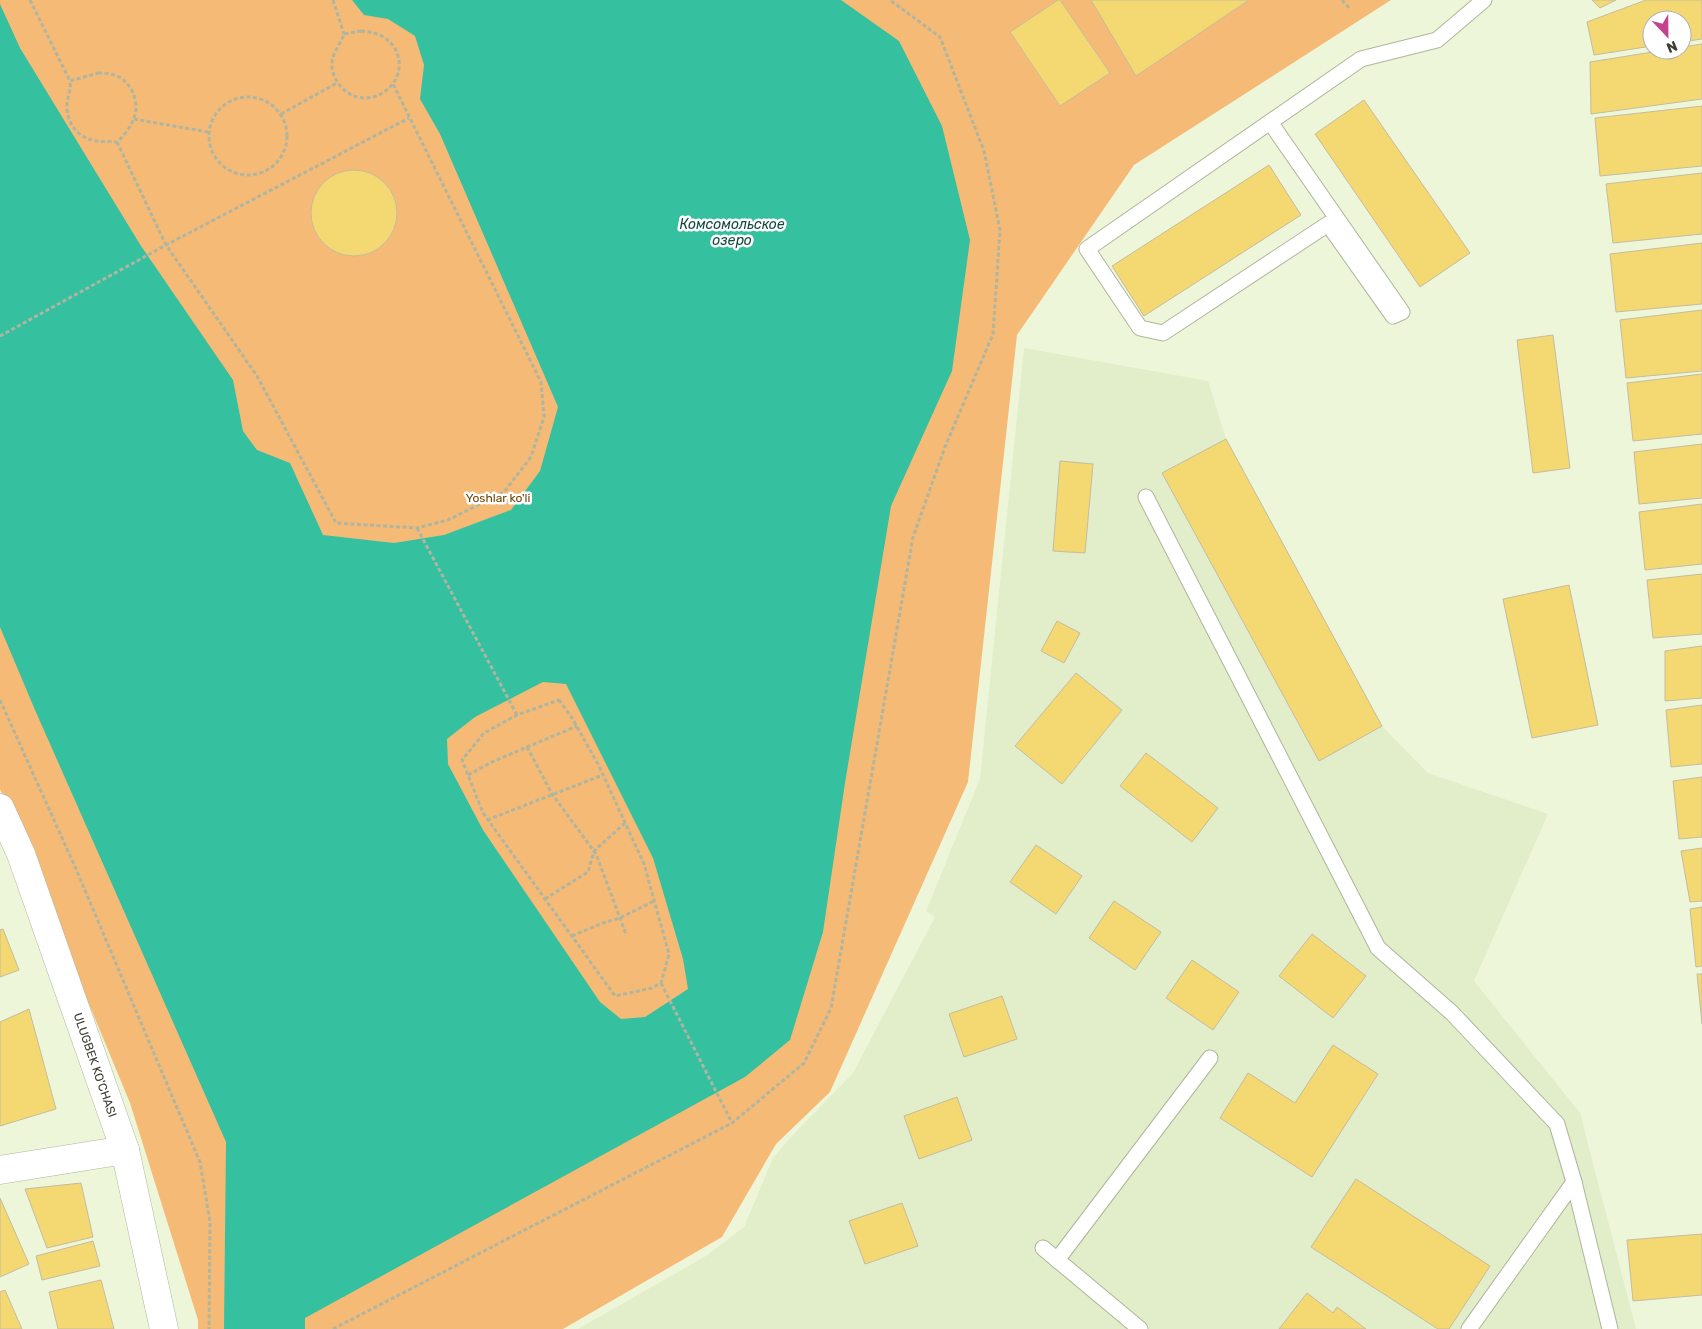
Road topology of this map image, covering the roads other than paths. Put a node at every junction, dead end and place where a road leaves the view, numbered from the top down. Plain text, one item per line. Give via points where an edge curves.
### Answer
1 (1484, 0) edge
2 (1270, 122) junction
3 (1146, 497) dead end
4 (0, 808) edge
5 (1210, 1058) dead end
6 (125, 1150) junction
7 (0, 1170) edge
8 (1574, 1182) junction
9 (1043, 1248) dead end
10 (1057, 1260) junction
11 (164, 1329) edge
12 (1140, 1329) edge
13 (1469, 1329) edge
14 (1610, 1329) edge

1 - 2 lane via 1437,40 1361,59
2 - 2 lane via 1087,249 1140,328 1163,333 1328,224 1393,316 1402,312
3 - 8 lane via 1378,948 1452,1013 1557,1124
4 - 6 street, ULUGBEK KO'CHASI via 21,854
5 - 10 lane
6 - 7 street
6 - 11 street, ULUGBEK KO'CHASI
8 - 13 lane
8 - 14 lane
9 - 10 lane
10 - 12 lane

